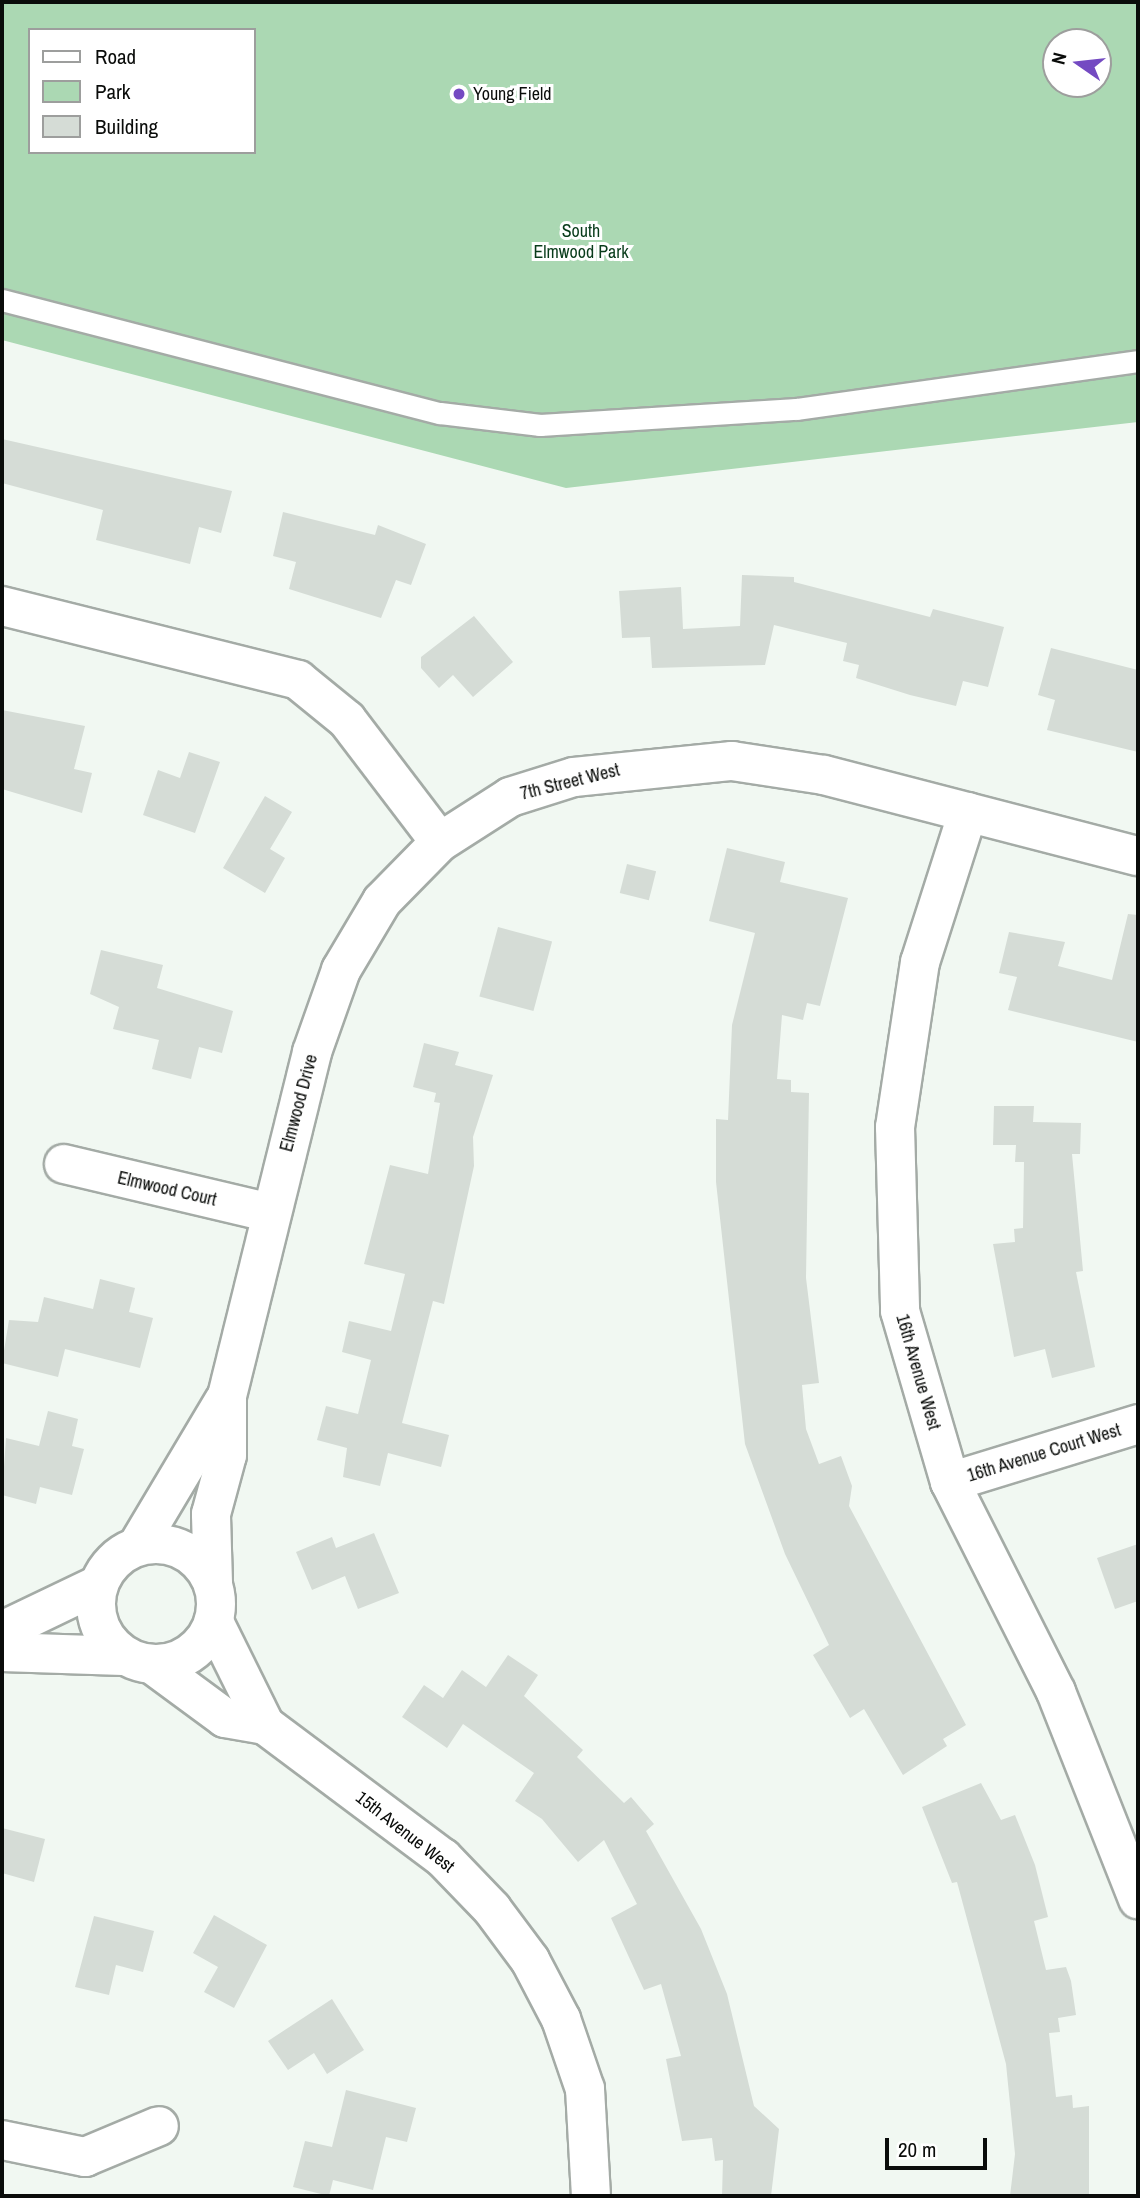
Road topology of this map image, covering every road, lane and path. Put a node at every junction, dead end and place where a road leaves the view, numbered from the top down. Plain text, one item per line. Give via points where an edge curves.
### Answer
1 (2, 300) edge
2 (1138, 361) edge
3 (2, 606) edge
4 (968, 812) junction
5 (440, 842) junction
6 (1138, 856) edge
7 (64, 1164) dead end
8 (271, 1213) junction
9 (227, 1396) junction
10 (1138, 1424) edge
11 (950, 1482) junction
12 (138, 1545) junction
13 (213, 1583) junction
14 (98, 1585) junction
15 (214, 1622) junction
16 (2, 1631) edge
17 (2, 1652) edge
18 (138, 1660) junction
19 (265, 1725) junction
20 (1138, 1899) edge
21 (159, 2126) dead end
22 (2, 2140) edge
23 (591, 2196) edge

1 - 2 lane via 440,413 540,425 797,409
3 - 5 street via 298,680 347,720
4 - 5 street, 7th Street West via 824,775 732,761 640,766 510,797
4 - 6 street, 7th Street West
4 - 11 street, 16th Avenue West via 920,962 895,1127 900,1311
5 - 8 street, Elmwood Drive via 382,901 341,970
7 - 8 street, Elmwood Court
8 - 9 street, Elmwood Drive
9 - 12 street, Elmwood Drive
9 - 13 street, Elmwood Drive via 227,1455 211,1514
10 - 11 street, 16th Avenue Court West
11 - 20 street, 16th Avenue West via 1056,1692
12 - 13 street via 174,1546 204,1566
12 - 14 street via 120,1554
13 - 15 street
14 - 16 street
14 - 18 street via 98,1625
15 - 18 street via 191,1654
15 - 19 street, 15th Avenue West
17 - 18 street
18 - 19 street, 15th Avenue West via 225,1717
19 - 23 street, 15th Avenue West via 443,1858 530,1960 561,2019 585,2089
21 - 22 street via 85,2157

